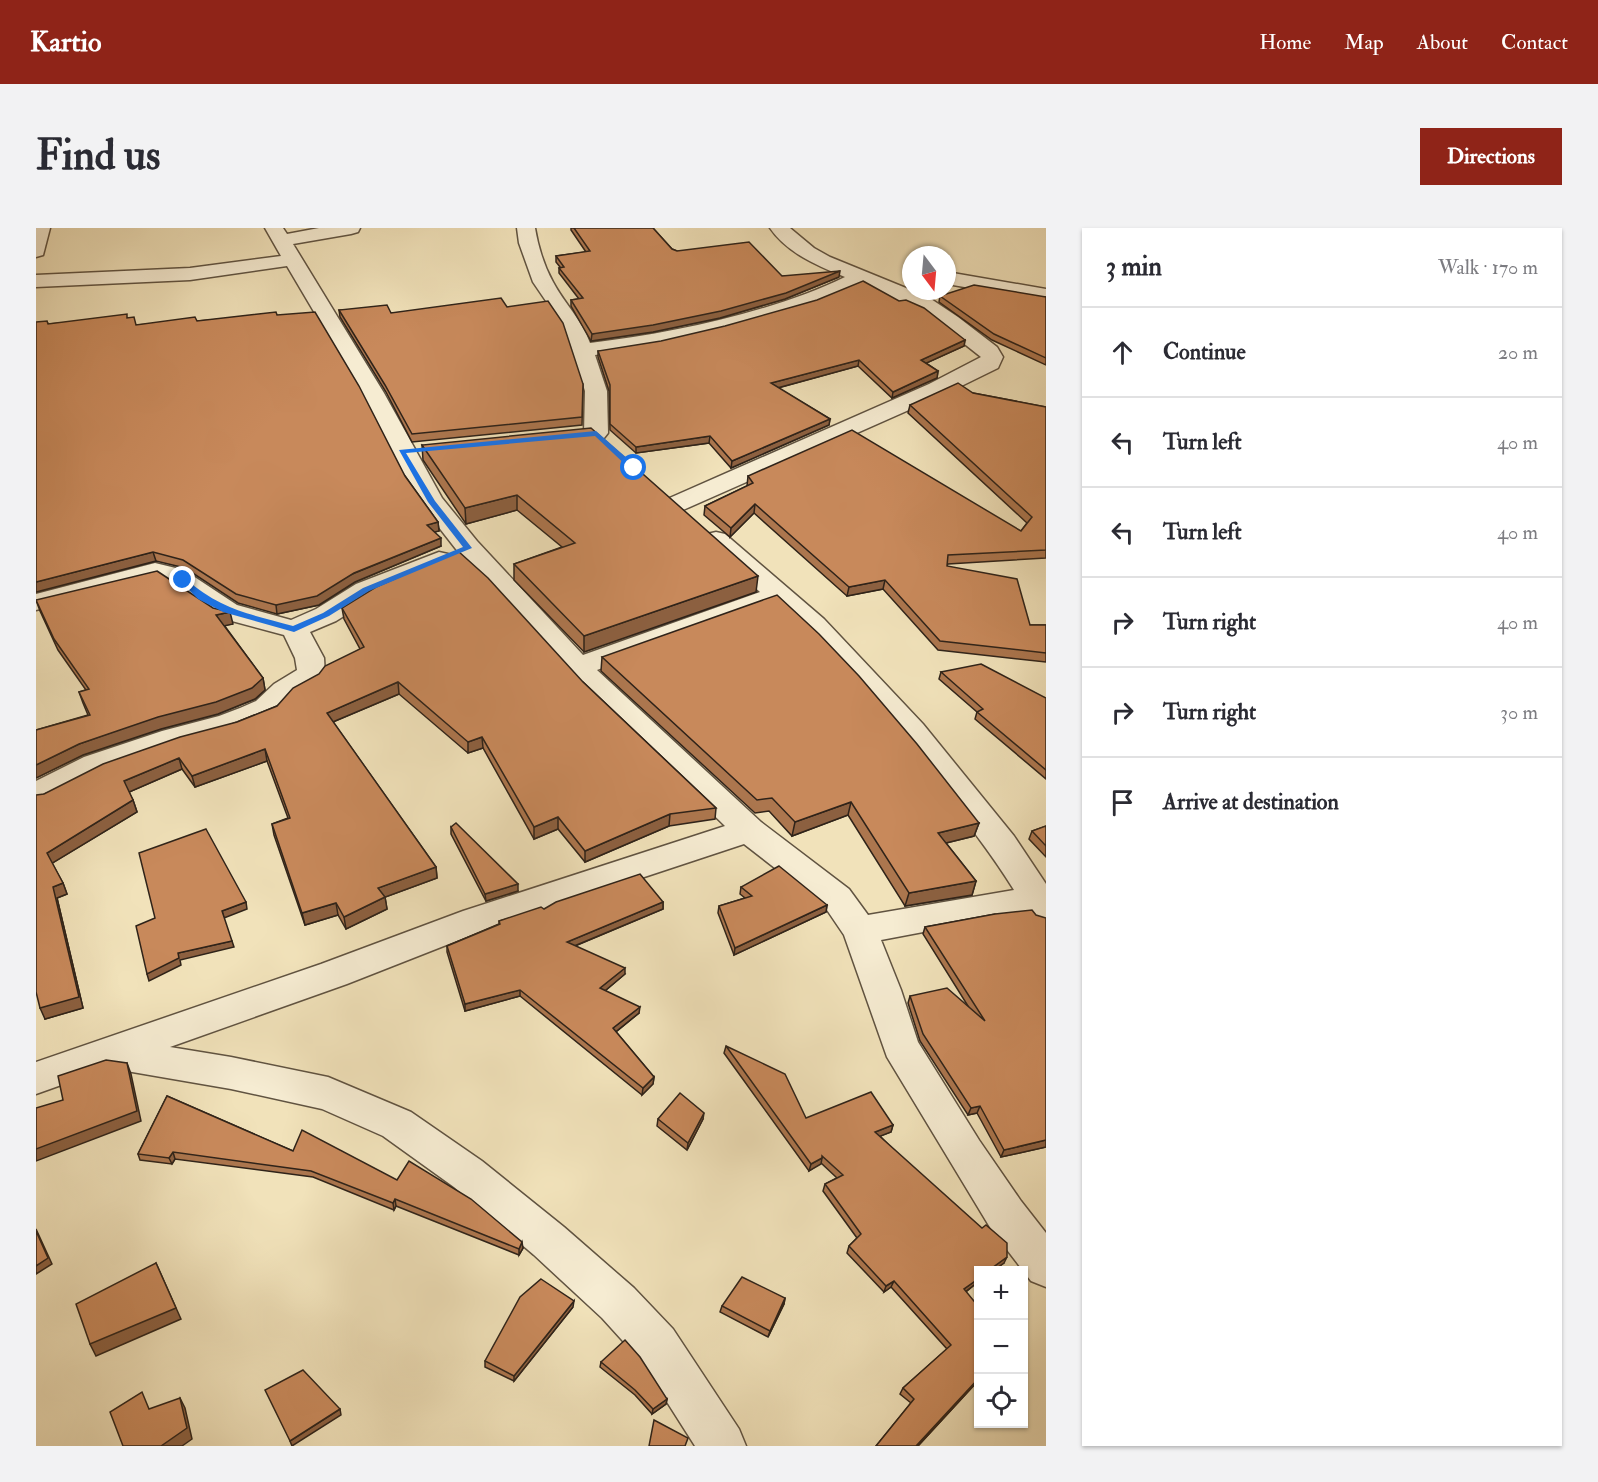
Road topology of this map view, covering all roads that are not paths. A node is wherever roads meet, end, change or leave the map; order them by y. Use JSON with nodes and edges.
{"nodes":[{"id":1,"x":41,"y":228,"type":"edge"},
{"id":2,"x":351,"y":228,"type":"edge"},
{"id":3,"x":526,"y":228,"type":"edge"},
{"id":4,"x":779,"y":228,"type":"edge"},
{"id":5,"x":283,"y":242,"type":"edge"},
{"id":6,"x":36,"y":251,"type":"edge"},
{"id":7,"x":902,"y":272,"type":"edge"},
{"id":8,"x":853,"y":273,"type":"junction"},
{"id":9,"x":956,"y":280,"type":"edge"},
{"id":10,"x":36,"y":281,"type":"edge"},
{"id":11,"x":1046,"y":295,"type":"edge"},
{"id":12,"x":582,"y":350,"type":"junction"},
{"id":13,"x":568,"y":436,"type":"edge"},
{"id":14,"x":436,"y":448,"type":"edge"},
{"id":15,"x":402,"y":452,"type":"junction"},
{"id":16,"x":468,"y":548,"type":"junction"},
{"id":17,"x":779,"y":594,"type":"junction"},
{"id":18,"x":36,"y":602,"type":"edge"},
{"id":19,"x":294,"y":629,"type":"junction"},
{"id":20,"x":577,"y":668,"type":"junction"},
{"id":21,"x":36,"y":795,"type":"edge"},
{"id":22,"x":749,"y":830,"type":"junction"},
{"id":23,"x":1044,"y":904,"type":"edge"},
{"id":24,"x":860,"y":930,"type":"junction"},
{"id":25,"x":111,"y":1053,"type":"junction"},
{"id":26,"x":36,"y":1078,"type":"edge"},
{"id":27,"x":1046,"y":1267,"type":"edge"},
{"id":28,"x":722,"y":1446,"type":"edge"}],
"edges":[{"from":1,"to":6,"type":"street"},
{"from":2,"to":5,"type":"street"},
{"from":3,"to":12,"type":"street"},
{"from":4,"to":8,"type":"street"},
{"from":5,"to":10,"type":"street"},
{"from":5,"to":15,"type":"street"},
{"from":7,"to":8,"type":"street"},
{"from":8,"to":12,"type":"street"},
{"from":8,"to":17,"type":"street"},
{"from":9,"to":11,"type":"street"},
{"from":12,"to":13,"type":"street"},
{"from":14,"to":15,"type":"street"},
{"from":15,"to":16,"type":"street"},
{"from":16,"to":19,"type":"street"},
{"from":16,"to":20,"type":"street"},
{"from":17,"to":20,"type":"street"},
{"from":17,"to":23,"type":"street"},
{"from":18,"to":19,"type":"street"},
{"from":19,"to":21,"type":"street"},
{"from":20,"to":22,"type":"street"},
{"from":22,"to":24,"type":"street"},
{"from":22,"to":25,"type":"street"},
{"from":23,"to":24,"type":"street"},
{"from":24,"to":27,"type":"street"},
{"from":25,"to":26,"type":"street"},
{"from":25,"to":28,"type":"street"}]}
